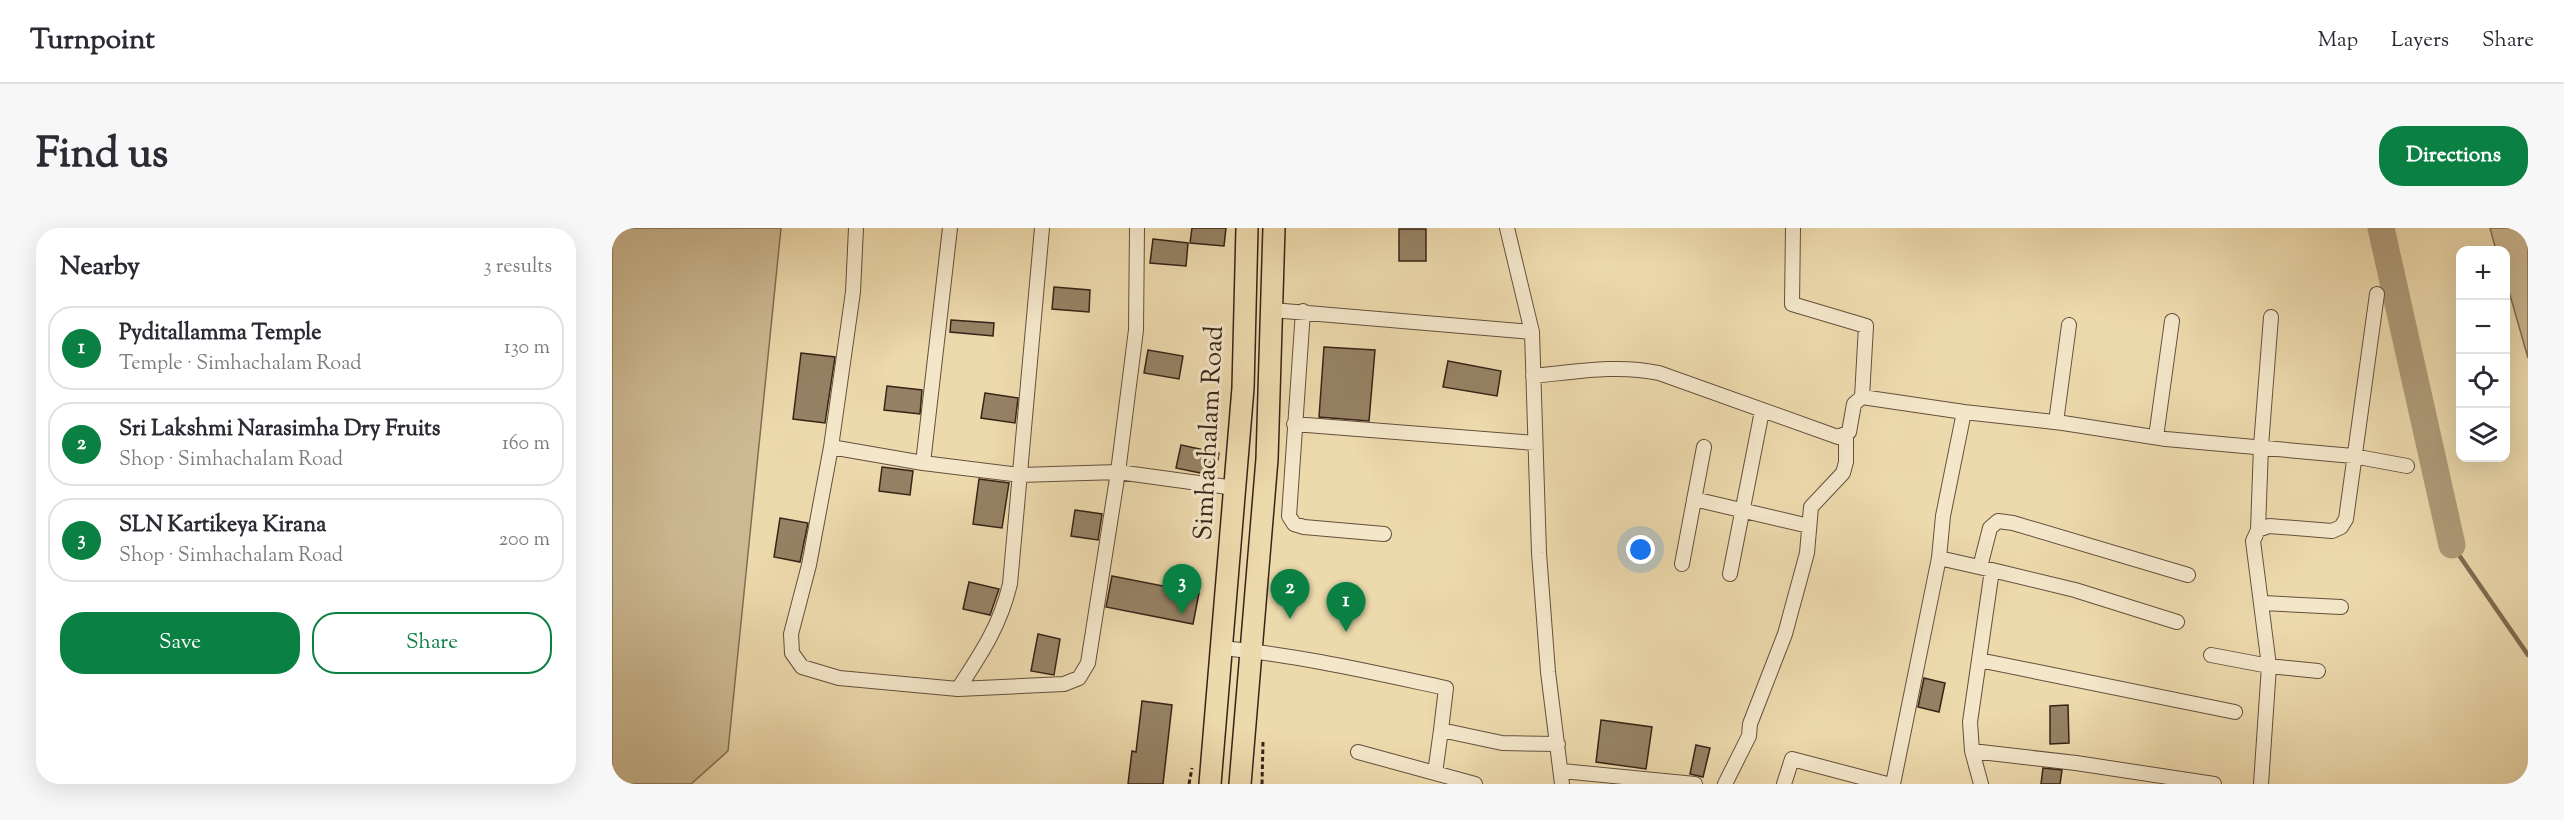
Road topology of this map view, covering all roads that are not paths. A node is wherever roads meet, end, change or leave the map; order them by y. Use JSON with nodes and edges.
{"nodes":[{"id":1,"x":856,"y":228,"type":"edge"},
{"id":2,"x":950,"y":228,"type":"edge"},
{"id":3,"x":1042,"y":228,"type":"edge"},
{"id":4,"x":1137,"y":228,"type":"edge"},
{"id":5,"x":1247,"y":228,"type":"edge"},
{"id":6,"x":1274,"y":228,"type":"edge"},
{"id":7,"x":1507,"y":228,"type":"edge"},
{"id":8,"x":1793,"y":228,"type":"edge"},
{"id":9,"x":2377,"y":294,"type":"dead end"},
{"id":10,"x":1245,"y":308,"type":"junction"},
{"id":11,"x":1272,"y":310,"type":"junction"},
{"id":12,"x":1303,"y":311,"type":"junction"},
{"id":13,"x":2271,"y":317,"type":"dead end"},
{"id":14,"x":2172,"y":321,"type":"dead end"},
{"id":15,"x":2069,"y":325,"type":"dead end"},
{"id":16,"x":1532,"y":332,"type":"junction"},
{"id":17,"x":1533,"y":376,"type":"junction"},
{"id":18,"x":1862,"y":397,"type":"junction"},
{"id":19,"x":1762,"y":411,"type":"junction"},
{"id":20,"x":1964,"y":412,"type":"junction"},
{"id":21,"x":2056,"y":422,"type":"junction"},
{"id":22,"x":1294,"y":424,"type":"junction"},
{"id":23,"x":1846,"y":435,"type":"junction"},
{"id":24,"x":2156,"y":438,"type":"junction"},
{"id":25,"x":1535,"y":443,"type":"junction"},
{"id":26,"x":2261,"y":446,"type":"junction"},
{"id":27,"x":831,"y":447,"type":"junction"},
{"id":28,"x":1704,"y":447,"type":"dead end"},
{"id":29,"x":2353,"y":456,"type":"junction"},
{"id":30,"x":923,"y":463,"type":"junction"},
{"id":31,"x":2407,"y":466,"type":"dead end"},
{"id":32,"x":1118,"y":472,"type":"junction"},
{"id":33,"x":1020,"y":475,"type":"junction"},
{"id":34,"x":1235,"y":488,"type":"junction"},
{"id":35,"x":1694,"y":499,"type":"junction"},
{"id":36,"x":1743,"y":511,"type":"junction"},
{"id":37,"x":1809,"y":526,"type":"junction"},
{"id":38,"x":2258,"y":530,"type":"junction"},
{"id":39,"x":1384,"y":534,"type":"dead end"},
{"id":40,"x":1939,"y":558,"type":"junction"},
{"id":41,"x":1682,"y":564,"type":"dead end"},
{"id":42,"x":1986,"y":569,"type":"junction"},
{"id":43,"x":1730,"y":574,"type":"dead end"},
{"id":44,"x":2188,"y":575,"type":"dead end"},
{"id":45,"x":2263,"y":603,"type":"junction"},
{"id":46,"x":2341,"y":607,"type":"dead end"},
{"id":47,"x":2177,"y":622,"type":"dead end"},
{"id":48,"x":1222,"y":648,"type":"junction"},
{"id":49,"x":1250,"y":651,"type":"junction"},
{"id":50,"x":2211,"y":655,"type":"dead end"},
{"id":51,"x":1979,"y":660,"type":"junction"},
{"id":52,"x":2269,"y":666,"type":"junction"},
{"id":53,"x":2318,"y":671,"type":"dead end"},
{"id":54,"x":958,"y":689,"type":"junction"},
{"id":55,"x":2235,"y":712,"type":"dead end"},
{"id":56,"x":1441,"y":730,"type":"junction"},
{"id":57,"x":1558,"y":744,"type":"junction"},
{"id":58,"x":1972,"y":751,"type":"junction"},
{"id":59,"x":1358,"y":752,"type":"dead end"},
{"id":60,"x":1435,"y":773,"type":"junction"},
{"id":61,"x":1562,"y":777,"type":"edge"},
{"id":62,"x":1646,"y":782,"type":"edge"},
{"id":63,"x":1210,"y":784,"type":"edge"},
{"id":64,"x":1240,"y":784,"type":"edge"},
{"id":65,"x":1475,"y":784,"type":"edge"},
{"id":66,"x":1695,"y":784,"type":"edge"},
{"id":67,"x":1725,"y":784,"type":"edge"},
{"id":68,"x":1784,"y":784,"type":"edge"},
{"id":69,"x":1887,"y":784,"type":"edge"},
{"id":70,"x":1893,"y":784,"type":"edge"},
{"id":71,"x":1981,"y":784,"type":"edge"},
{"id":72,"x":2214,"y":784,"type":"edge"},
{"id":73,"x":2261,"y":784,"type":"edge"}],
"edges":[{"from":1,"to":27,"type":"street"},
{"from":2,"to":30,"type":"street"},
{"from":3,"to":33,"type":"street"},
{"from":4,"to":32,"type":"street"},
{"from":5,"to":10,"type":"main road","name":"Simhachalam Road"},
{"from":6,"to":11,"type":"main road"},
{"from":7,"to":16,"type":"street"},
{"from":8,"to":18,"type":"street"},
{"from":9,"to":29,"type":"street"},
{"from":10,"to":11,"type":"main road"},
{"from":10,"to":34,"type":"main road","name":"Simhachalam Road"},
{"from":11,"to":12,"type":"street"},
{"from":11,"to":49,"type":"main road"},
{"from":12,"to":16,"type":"street"},
{"from":12,"to":22,"type":"street"},
{"from":13,"to":26,"type":"street"},
{"from":14,"to":24,"type":"street"},
{"from":15,"to":21,"type":"street"},
{"from":16,"to":17,"type":"street"},
{"from":17,"to":19,"type":"street"},
{"from":17,"to":25,"type":"street"},
{"from":18,"to":20,"type":"street"},
{"from":18,"to":23,"type":"street"},
{"from":19,"to":23,"type":"street"},
{"from":19,"to":36,"type":"street"},
{"from":20,"to":21,"type":"street"},
{"from":20,"to":40,"type":"street"},
{"from":21,"to":24,"type":"street"},
{"from":22,"to":25,"type":"street"},
{"from":22,"to":39,"type":"street"},
{"from":23,"to":37,"type":"street"},
{"from":24,"to":26,"type":"street"},
{"from":25,"to":57,"type":"street"},
{"from":26,"to":29,"type":"street"},
{"from":26,"to":38,"type":"street"},
{"from":27,"to":30,"type":"street"},
{"from":27,"to":54,"type":"street"},
{"from":28,"to":35,"type":"street"},
{"from":29,"to":31,"type":"street"},
{"from":29,"to":38,"type":"street"},
{"from":30,"to":33,"type":"street"},
{"from":32,"to":33,"type":"street"},
{"from":32,"to":34,"type":"street"},
{"from":32,"to":54,"type":"street"},
{"from":33,"to":54,"type":"street"},
{"from":34,"to":48,"type":"main road","name":"Simhachalam Road"},
{"from":35,"to":36,"type":"street"},
{"from":35,"to":41,"type":"street"},
{"from":36,"to":37,"type":"street"},
{"from":36,"to":43,"type":"street"},
{"from":37,"to":67,"type":"street"},
{"from":38,"to":45,"type":"street"},
{"from":40,"to":42,"type":"street"},
{"from":40,"to":70,"type":"street"},
{"from":42,"to":44,"type":"street"},
{"from":42,"to":47,"type":"street"},
{"from":42,"to":51,"type":"street"},
{"from":45,"to":46,"type":"street"},
{"from":45,"to":52,"type":"street"},
{"from":48,"to":49,"type":"street"},
{"from":48,"to":63,"type":"main road","name":"Simhachalam Road"},
{"from":49,"to":56,"type":"street"},
{"from":49,"to":64,"type":"main road"},
{"from":50,"to":52,"type":"street"},
{"from":51,"to":55,"type":"street"},
{"from":51,"to":58,"type":"street"},
{"from":52,"to":53,"type":"street"},
{"from":52,"to":73,"type":"street"},
{"from":56,"to":57,"type":"street"},
{"from":56,"to":60,"type":"street"},
{"from":57,"to":61,"type":"street"},
{"from":58,"to":71,"type":"street"},
{"from":58,"to":72,"type":"street"},
{"from":59,"to":60,"type":"street"},
{"from":60,"to":65,"type":"street"},
{"from":61,"to":62,"type":"street"},
{"from":62,"to":66,"type":"street"},
{"from":68,"to":69,"type":"street"}]}
